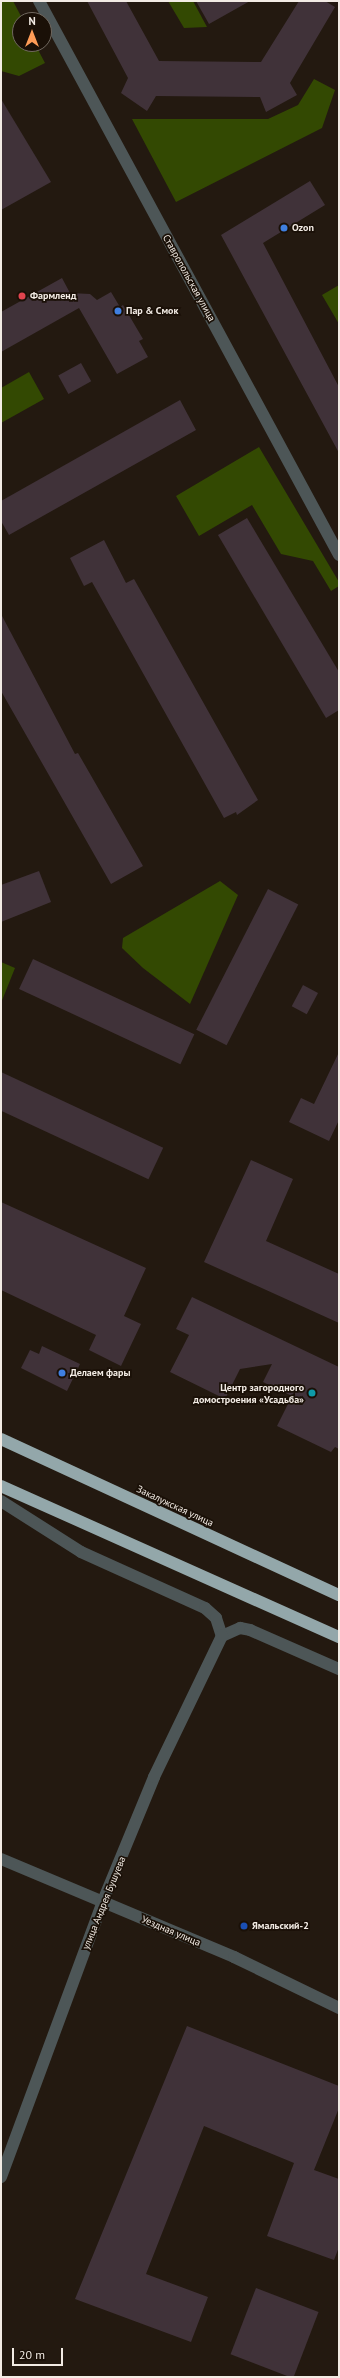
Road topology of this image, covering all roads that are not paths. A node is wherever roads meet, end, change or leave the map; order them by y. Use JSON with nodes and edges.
{"nodes":[{"id":1,"x":38,"y":1,"type":"edge"},
{"id":2,"x":339,"y":554,"type":"edge"},
{"id":3,"x":1,"y":1439,"type":"edge"},
{"id":4,"x":1,"y":1486,"type":"edge"},
{"id":5,"x":1,"y":1501,"type":"edge"},
{"id":6,"x":339,"y":1595,"type":"edge"},
{"id":7,"x":222,"y":1636,"type":"junction"},
{"id":8,"x":339,"y":1637,"type":"edge"},
{"id":9,"x":339,"y":1669,"type":"edge"},
{"id":10,"x":1,"y":1859,"type":"edge"},
{"id":11,"x":103,"y":1902,"type":"junction"},
{"id":12,"x":339,"y":2008,"type":"edge"},
{"id":13,"x":1,"y":2177,"type":"edge"}],
"edges":[{"from":1,"to":2,"type":"street","name":"Ставропольская улица"},
{"from":3,"to":6,"type":"highway","name":"Закалужская улица"},
{"from":4,"to":8,"type":"highway"},
{"from":5,"to":7,"type":"street"},
{"from":7,"to":9,"type":"street"},
{"from":7,"to":11,"type":"street","name":"улица Андрея Бушуева"},
{"from":10,"to":11,"type":"street","name":"Уездная улица"},
{"from":11,"to":12,"type":"street","name":"Уездная улица"},
{"from":11,"to":13,"type":"street","name":"улица Андрея Бушуева"}]}
